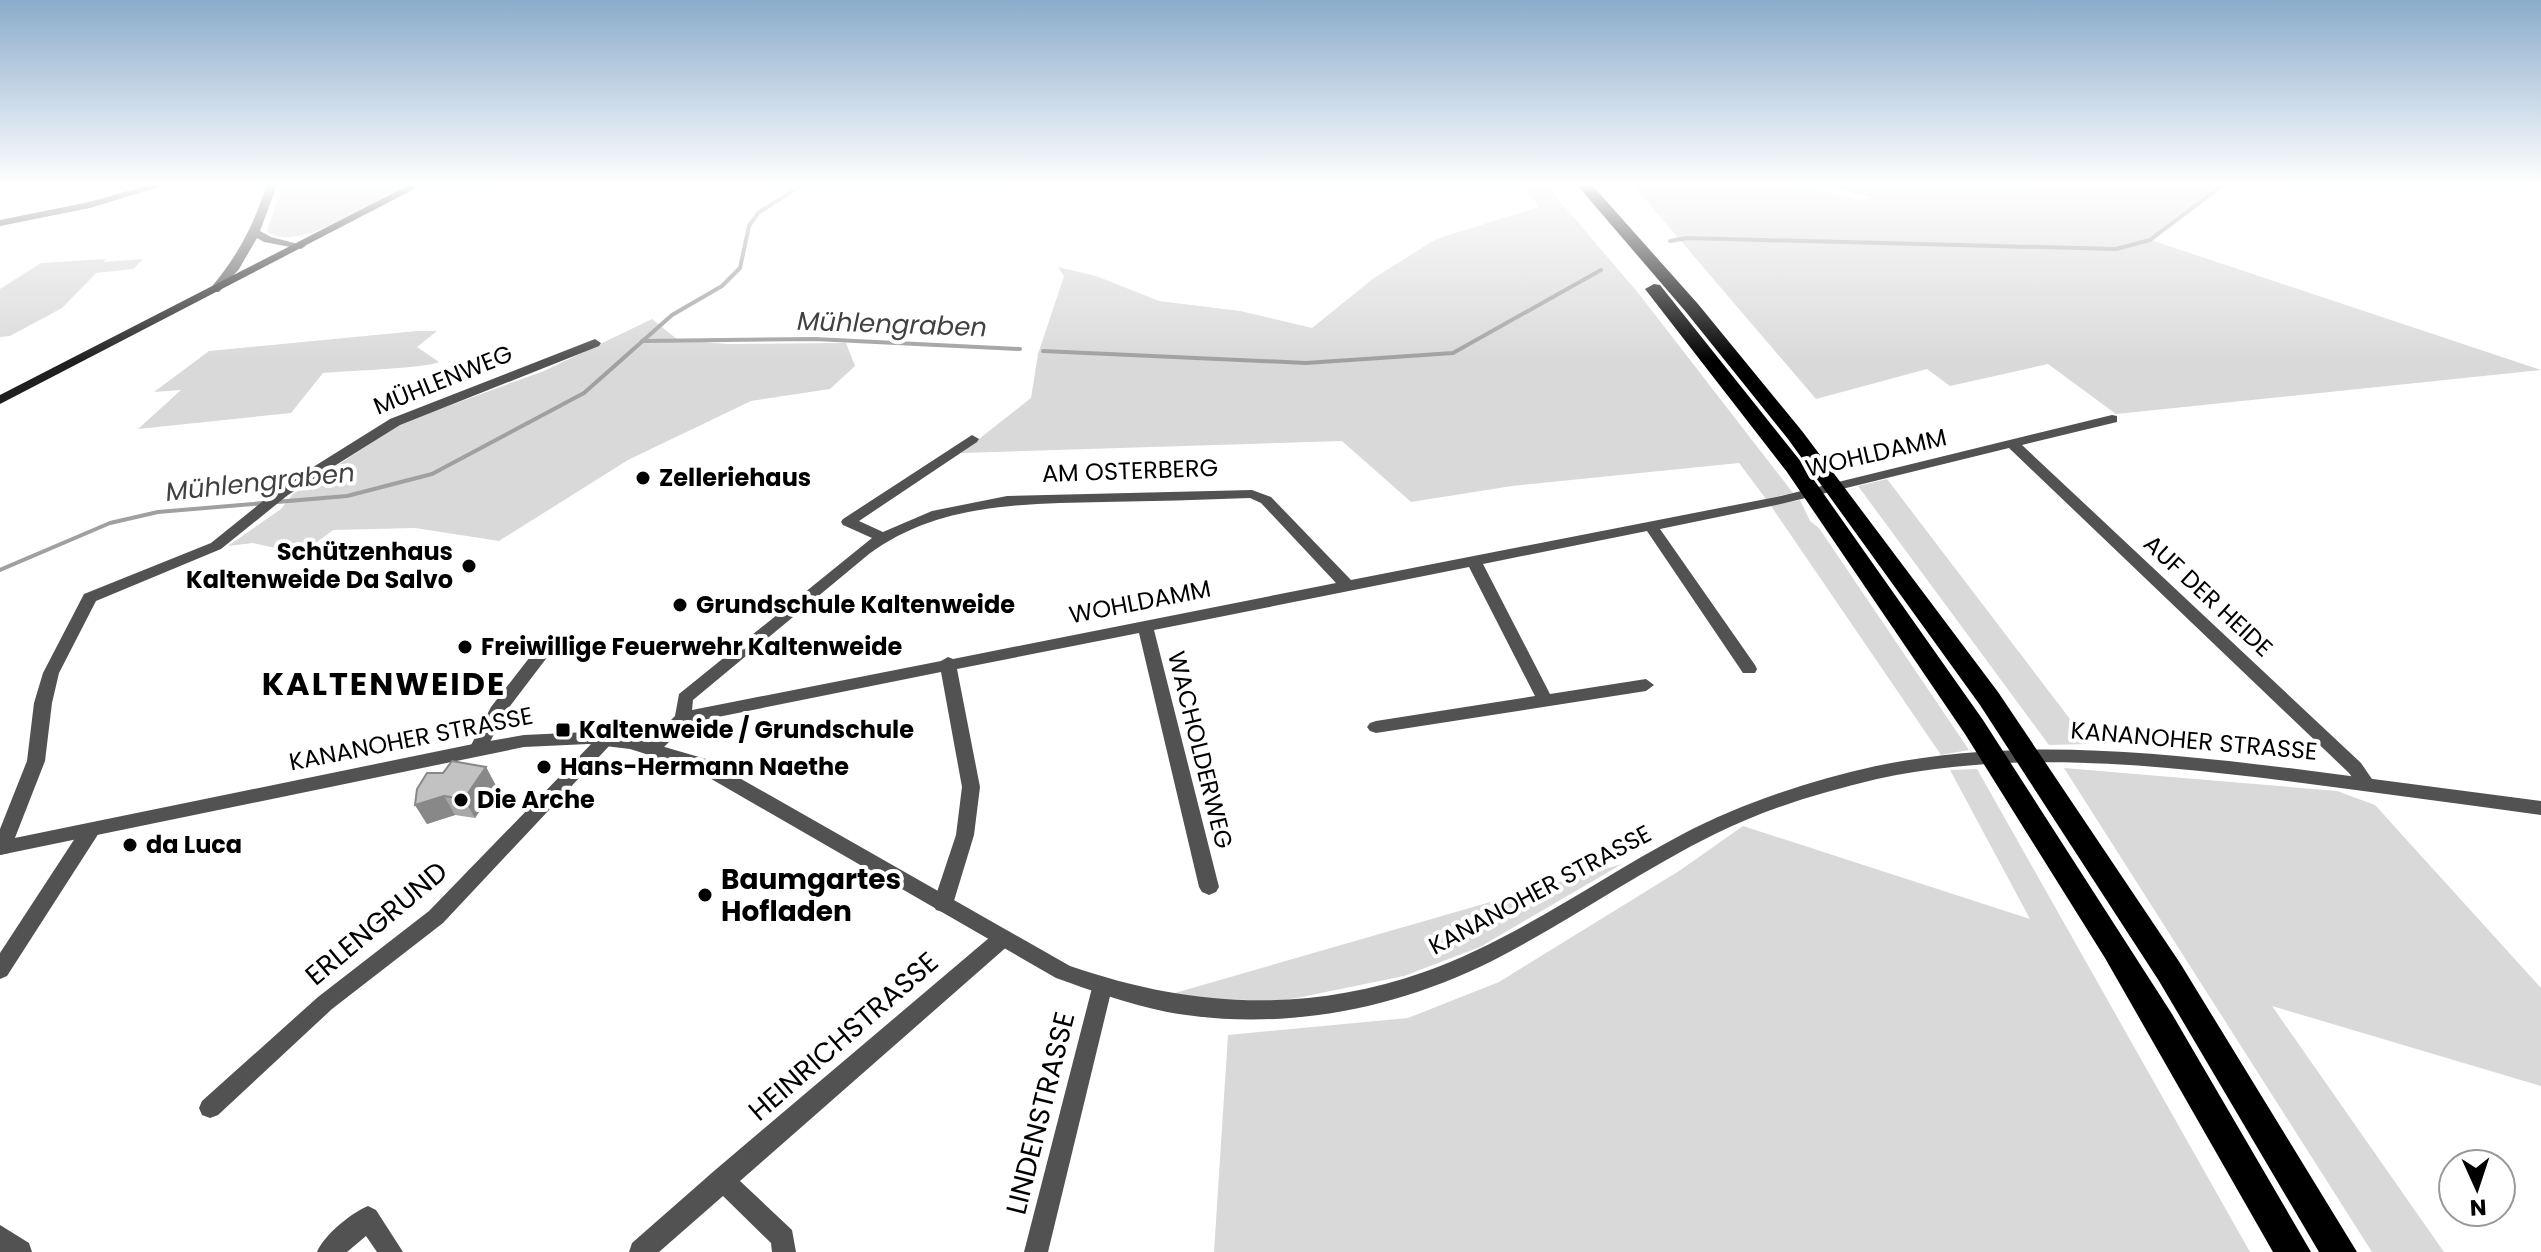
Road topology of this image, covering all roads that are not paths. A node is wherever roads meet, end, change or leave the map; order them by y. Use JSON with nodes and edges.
{"nodes":[{"id":1,"x":250,"y":243,"type":"edge"},
{"id":2,"x":259,"y":243,"type":"edge"},
{"id":3,"x":305,"y":243,"type":"edge"},
{"id":4,"x":1615,"y":243,"type":"edge"},
{"id":5,"x":1635,"y":243,"type":"edge"},
{"id":6,"x":296,"y":248,"type":"junction"},
{"id":7,"x":215,"y":290,"type":"junction"},
{"id":8,"x":595,"y":343,"type":"dead end"},
{"id":9,"x":0,"y":400,"type":"edge"},
{"id":10,"x":2112,"y":419,"type":"dead end"},
{"id":11,"x":972,"y":439,"type":"dead end"},
{"id":12,"x":2014,"y":445,"type":"junction"},
{"id":13,"x":1824,"y":490,"type":"junction"},
{"id":14,"x":1650,"y":525,"type":"junction"},
{"id":15,"x":883,"y":537,"type":"junction"},
{"id":16,"x":1474,"y":561,"type":"junction"},
{"id":17,"x":1347,"y":586,"type":"junction"},
{"id":18,"x":1145,"y":626,"type":"junction"},
{"id":19,"x":553,"y":639,"type":"dead end"},
{"id":20,"x":948,"y":663,"type":"junction"},
{"id":21,"x":1749,"y":669,"type":"dead end"},
{"id":22,"x":1646,"y":685,"type":"dead end"},
{"id":23,"x":1544,"y":698,"type":"junction"},
{"id":24,"x":683,"y":718,"type":"junction"},
{"id":25,"x":1376,"y":727,"type":"dead end"},
{"id":26,"x":605,"y":740,"type":"junction"},
{"id":27,"x":478,"y":749,"type":"junction"},
{"id":28,"x":651,"y":749,"type":"junction"},
{"id":29,"x":2012,"y":756,"type":"junction"},
{"id":30,"x":2367,"y":785,"type":"junction"},
{"id":31,"x":2541,"y":808,"type":"edge"},
{"id":32,"x":90,"y":831,"type":"junction"},
{"id":33,"x":1,"y":848,"type":"edge"},
{"id":34,"x":1209,"y":887,"type":"dead end"},
{"id":35,"x":943,"y":904,"type":"junction"},
{"id":36,"x":1003,"y":938,"type":"junction"},
{"id":37,"x":0,"y":970,"type":"edge"},
{"id":38,"x":1102,"y":988,"type":"junction"},
{"id":39,"x":210,"y":1108,"type":"dead end"},
{"id":40,"x":722,"y":1179,"type":"junction"},
{"id":41,"x":0,"y":1237,"type":"edge"},
{"id":42,"x":20,"y":1252,"type":"edge"},
{"id":43,"x":329,"y":1252,"type":"edge"},
{"id":44,"x":391,"y":1252,"type":"edge"},
{"id":45,"x":641,"y":1252,"type":"edge"},
{"id":46,"x":784,"y":1252,"type":"edge"},
{"id":47,"x":1036,"y":1252,"type":"edge"},
{"id":48,"x":2293,"y":1252,"type":"edge"},
{"id":49,"x":2339,"y":1252,"type":"edge"}],
"edges":[{"from":1,"to":7,"type":"street"},
{"from":2,"to":6,"type":"street"},
{"from":3,"to":6,"type":"main road"},
{"from":4,"to":13,"type":"highway"},
{"from":5,"to":13,"type":"highway"},
{"from":6,"to":7,"type":"main road"},
{"from":7,"to":9,"type":"main road"},
{"from":8,"to":33,"type":"street","name":"MÜHLENWEG"},
{"from":10,"to":12,"type":"street","name":"WOHLDAMM"},
{"from":11,"to":15,"type":"street"},
{"from":12,"to":14,"type":"street","name":"WOHLDAMM"},
{"from":12,"to":30,"type":"street","name":"AUF DER HEIDE"},
{"from":13,"to":29,"type":"highway"},
{"from":13,"to":29,"type":"highway"},
{"from":14,"to":16,"type":"street","name":"WOHLDAMM"},
{"from":14,"to":21,"type":"street"},
{"from":15,"to":17,"type":"street","name":"AM OSTERBERG"},
{"from":15,"to":24,"type":"street","name":"AM OSTERBERG"},
{"from":16,"to":17,"type":"street","name":"WOHLDAMM"},
{"from":16,"to":23,"type":"street"},
{"from":17,"to":18,"type":"street","name":"WOHLDAMM"},
{"from":18,"to":20,"type":"street","name":"WOHLDAMM"},
{"from":18,"to":34,"type":"street","name":"WACHOLDERWEG"},
{"from":19,"to":27,"type":"street"},
{"from":20,"to":24,"type":"street","name":"WOHLDAMM"},
{"from":20,"to":35,"type":"street"},
{"from":22,"to":23,"type":"street"},
{"from":23,"to":25,"type":"street"},
{"from":24,"to":28,"type":"street"},
{"from":26,"to":27,"type":"street","name":"KANANOHER STRASSE"},
{"from":26,"to":28,"type":"street","name":"KANANOHER STRASSE"},
{"from":26,"to":39,"type":"street","name":"ERLENGRUND"},
{"from":27,"to":32,"type":"street","name":"KANANOHER STRASSE"},
{"from":28,"to":35,"type":"street","name":"KANANOHER STRASSE"},
{"from":29,"to":48,"type":"highway"},
{"from":29,"to":49,"type":"highway"},
{"from":30,"to":31,"type":"street","name":"KANANOHER STRASSE"},
{"from":30,"to":38,"type":"street","name":"KANANOHER STRASSE"},
{"from":32,"to":33,"type":"street","name":"KANANOHER STRASSE"},
{"from":32,"to":37,"type":"street"},
{"from":35,"to":36,"type":"street","name":"KANANOHER STRASSE"},
{"from":36,"to":38,"type":"street","name":"KANANOHER STRASSE"},
{"from":36,"to":40,"type":"street","name":"HEINRICHSTRASSE"},
{"from":38,"to":47,"type":"street","name":"LINDENSTRASSE"},
{"from":40,"to":45,"type":"street","name":"HEINRICHSTRASSE"},
{"from":40,"to":46,"type":"street"},
{"from":41,"to":42,"type":"street"},
{"from":43,"to":44,"type":"street"}]}
